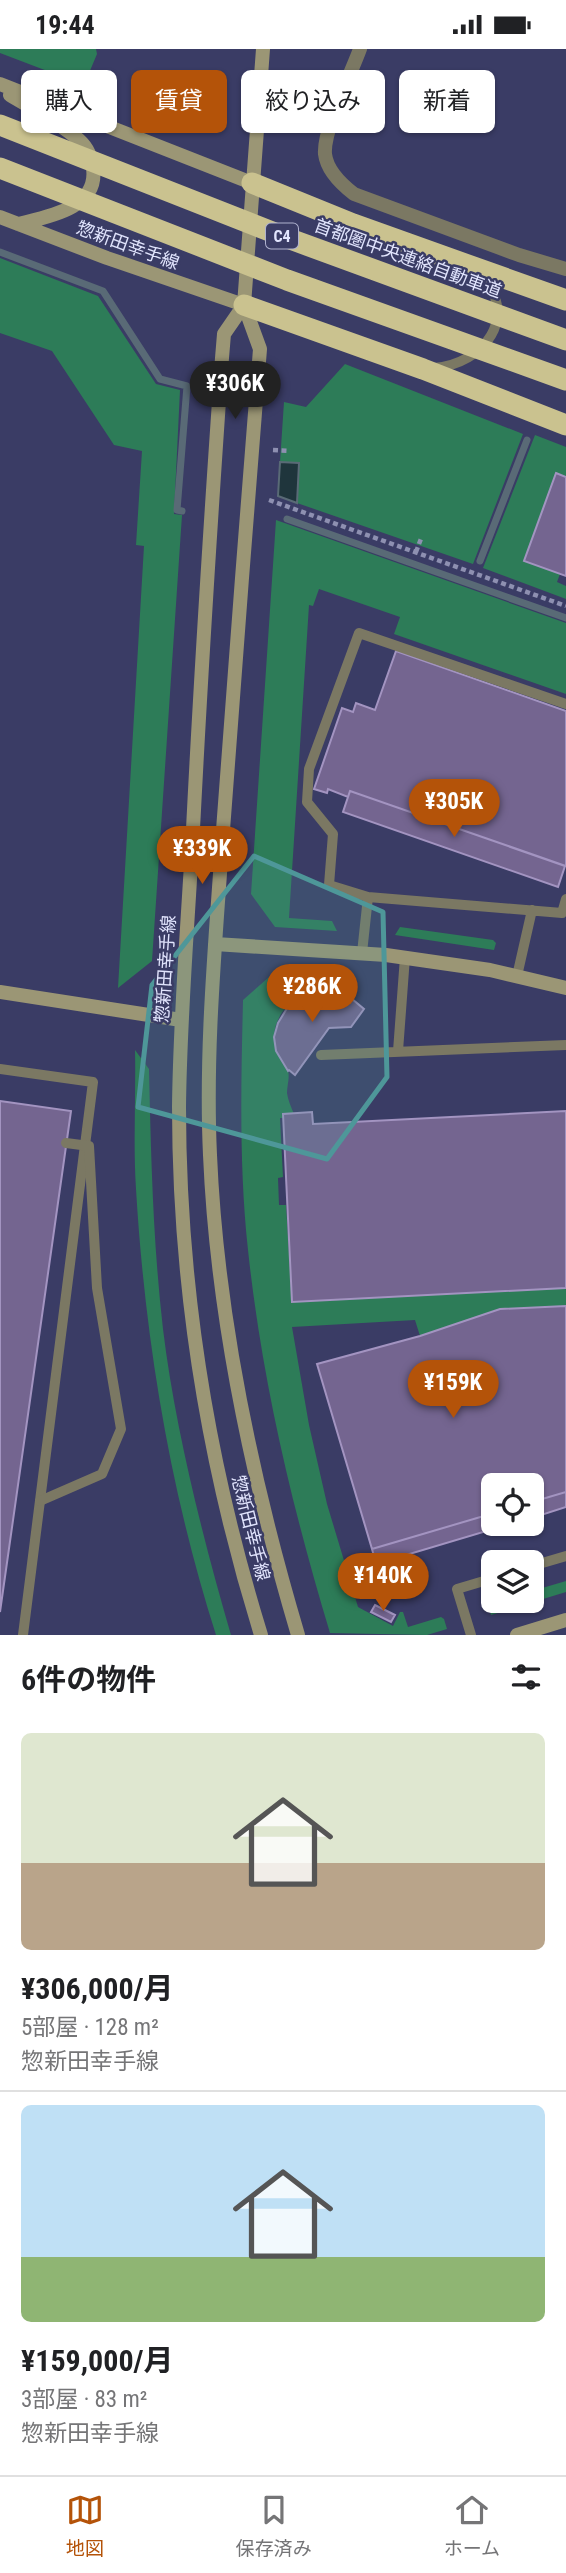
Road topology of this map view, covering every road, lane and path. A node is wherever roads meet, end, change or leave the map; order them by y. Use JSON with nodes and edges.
{"nodes":[{"id":1,"x":263,"y":49,"type":"edge"},
{"id":2,"x":360,"y":49,"type":"edge"},
{"id":3,"x":0,"y":86,"type":"edge"},
{"id":4,"x":0,"y":125,"type":"edge"},
{"id":5,"x":0,"y":167,"type":"edge"},
{"id":6,"x":252,"y":183,"type":"junction"},
{"id":7,"x":0,"y":217,"type":"edge"},
{"id":8,"x":18,"y":224,"type":"junction"},
{"id":9,"x":475,"y":269,"type":"junction"},
{"id":10,"x":566,"y":269,"type":"edge"},
{"id":11,"x":566,"y":300,"type":"edge"},
{"id":12,"x":244,"y":305,"type":"junction"},
{"id":13,"x":566,"y":340,"type":"edge"},
{"id":14,"x":423,"y":369,"type":"junction"},
{"id":15,"x":566,"y":380,"type":"edge"},
{"id":16,"x":566,"y":425,"type":"edge"},
{"id":17,"x":272,"y":450,"type":"dead end"},
{"id":18,"x":290,"y":451,"type":"dead end"},
{"id":19,"x":269,"y":500,"type":"dead end"},
{"id":20,"x":422,"y":536,"type":"dead end"},
{"id":21,"x":416,"y":552,"type":"junction"},
{"id":22,"x":566,"y":606,"type":"edge"},
{"id":23,"x":566,"y":704,"type":"edge"},
{"id":24,"x":368,"y":897,"type":"junction"},
{"id":25,"x":566,"y":899,"type":"edge"},
{"id":26,"x":532,"y":910,"type":"junction"},
{"id":27,"x":215,"y":944,"type":"junction"},
{"id":28,"x":362,"y":953,"type":"junction"},
{"id":29,"x":405,"y":957,"type":"junction"},
{"id":30,"x":516,"y":976,"type":"junction"},
{"id":31,"x":566,"y":988,"type":"edge"},
{"id":32,"x":0,"y":992,"type":"edge"},
{"id":33,"x":181,"y":1020,"type":"junction"},
{"id":34,"x":566,"y":1045,"type":"edge"},
{"id":35,"x":398,"y":1051,"type":"junction"},
{"id":36,"x":321,"y":1055,"type":"dead end"},
{"id":37,"x":0,"y":1069,"type":"edge"},
{"id":38,"x":66,"y":1143,"type":"dead end"},
{"id":39,"x":40,"y":1501,"type":"junction"},
{"id":40,"x":566,"y":1556,"type":"edge"},
{"id":41,"x":544,"y":1562,"type":"edge"},
{"id":42,"x":481,"y":1582,"type":"edge"},
{"id":43,"x":559,"y":1626,"type":"edge"},
{"id":44,"x":23,"y":1635,"type":"edge"},
{"id":45,"x":261,"y":1635,"type":"edge"},
{"id":46,"x":299,"y":1635,"type":"edge"},
{"id":47,"x":471,"y":1635,"type":"edge"},
{"id":48,"x":517,"y":1635,"type":"edge"}],
"edges":[{"from":1,"to":6,"type":"main road","name":"惣新田幸手線"},
{"from":2,"to":10,"type":"street"},
{"from":3,"to":6,"type":"main road"},
{"from":3,"to":8,"type":"main road"},
{"from":4,"to":13,"type":"highway","name":"首都圏中央連絡自動車道","number":"C4","bridge":true},
{"from":5,"to":15,"type":"highway","number":"C4","bridge":true},
{"from":6,"to":9,"type":"highway"},
{"from":6,"to":12,"type":"main road","name":"惣新田幸手線"},
{"from":7,"to":8,"type":"main road","name":"惣新田幸手線"},
{"from":8,"to":12,"type":"main road","name":"惣新田幸手線"},
{"from":9,"to":11,"type":"highway"},
{"from":9,"to":14,"type":"lane"},
{"from":12,"to":14,"type":"highway"},
{"from":12,"to":27,"type":"main road","name":"惣新田幸手線"},
{"from":12,"to":33,"type":"main road","name":"惣新田幸手線"},
{"from":14,"to":16,"type":"highway"},
{"from":17,"to":18,"type":"path"},
{"from":19,"to":21,"type":"path"},
{"from":20,"to":21,"type":"path"},
{"from":21,"to":22,"type":"path"},
{"from":23,"to":24,"type":"lane"},
{"from":24,"to":26,"type":"lane"},
{"from":24,"to":28,"type":"lane"},
{"from":25,"to":26,"type":"lane"},
{"from":26,"to":30,"type":"lane"},
{"from":27,"to":28,"type":"main road"},
{"from":27,"to":46,"type":"main road","name":"惣新田幸手線"},
{"from":28,"to":29,"type":"main road"},
{"from":29,"to":30,"type":"main road"},
{"from":29,"to":35,"type":"lane"},
{"from":30,"to":31,"type":"main road"},
{"from":32,"to":33,"type":"main road"},
{"from":33,"to":45,"type":"main road","name":"惣新田幸手線"},
{"from":34,"to":35,"type":"lane"},
{"from":35,"to":36,"type":"lane"},
{"from":37,"to":39,"type":"lane"},
{"from":38,"to":39,"type":"lane","bridge":true},
{"from":39,"to":44,"type":"lane"},
{"from":40,"to":41,"type":"lane"},
{"from":42,"to":47,"type":"lane"},
{"from":43,"to":48,"type":"main road"}]}
